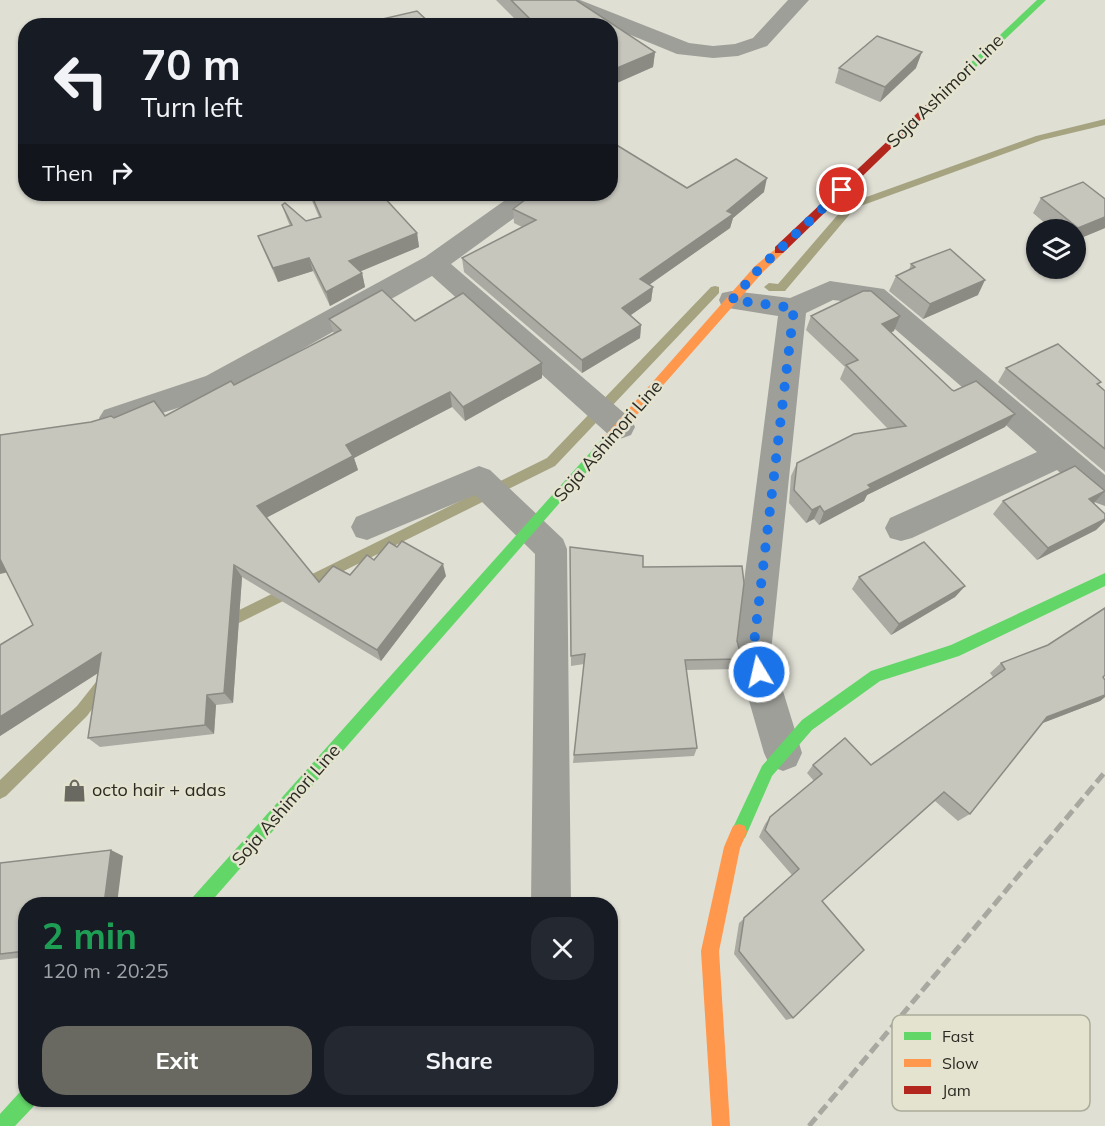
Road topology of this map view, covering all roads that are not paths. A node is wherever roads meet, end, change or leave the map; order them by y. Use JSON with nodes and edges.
{"nodes":[{"id":1,"x":562,"y":0,"type":"edge"},
{"id":2,"x":799,"y":0,"type":"edge"},
{"id":3,"x":1041,"y":0,"type":"edge"},
{"id":4,"x":607,"y":18,"type":"edge"},
{"id":5,"x":618,"y":22,"type":"edge"},
{"id":6,"x":495,"y":204,"type":"edge"},
{"id":7,"x":434,"y":263,"type":"junction"},
{"id":8,"x":732,"y":300,"type":"junction"},
{"id":9,"x":794,"y":308,"type":"junction"},
{"id":10,"x":90,"y":424,"type":"edge"},
{"id":11,"x":620,"y":427,"type":"junction"},
{"id":12,"x":1061,"y":455,"type":"junction"},
{"id":13,"x":1105,"y":493,"type":"edge"},
{"id":14,"x":367,"y":527,"type":"dead end"},
{"id":15,"x":901,"y":528,"type":"dead end"},
{"id":16,"x":530,"y":530,"type":"junction"},
{"id":17,"x":1105,"y":579,"type":"edge"},
{"id":18,"x":783,"y":753,"type":"junction"},
{"id":19,"x":204,"y":897,"type":"edge"},
{"id":20,"x":551,"y":897,"type":"edge"},
{"id":21,"x":20,"y":1107,"type":"edge"},
{"id":22,"x":2,"y":1126,"type":"edge"},
{"id":23,"x":721,"y":1126,"type":"edge"}],
"edges":[{"from":1,"to":4,"type":"street"},
{"from":2,"to":5,"type":"street"},
{"from":3,"to":8,"type":"main road","name":"Soja Ashimori Line"},
{"from":6,"to":7,"type":"street"},
{"from":7,"to":10,"type":"street"},
{"from":7,"to":11,"type":"street"},
{"from":8,"to":9,"type":"street"},
{"from":8,"to":11,"type":"main road","name":"Soja Ashimori Line"},
{"from":9,"to":12,"type":"street"},
{"from":9,"to":18,"type":"street"},
{"from":11,"to":16,"type":"main road","name":"Soja Ashimori Line"},
{"from":12,"to":13,"type":"street"},
{"from":12,"to":15,"type":"street"},
{"from":14,"to":16,"type":"street"},
{"from":16,"to":19,"type":"main road","name":"Soja Ashimori Line"},
{"from":16,"to":20,"type":"street"},
{"from":17,"to":18,"type":"main road"},
{"from":18,"to":23,"type":"main road"},
{"from":21,"to":22,"type":"main road"}]}
